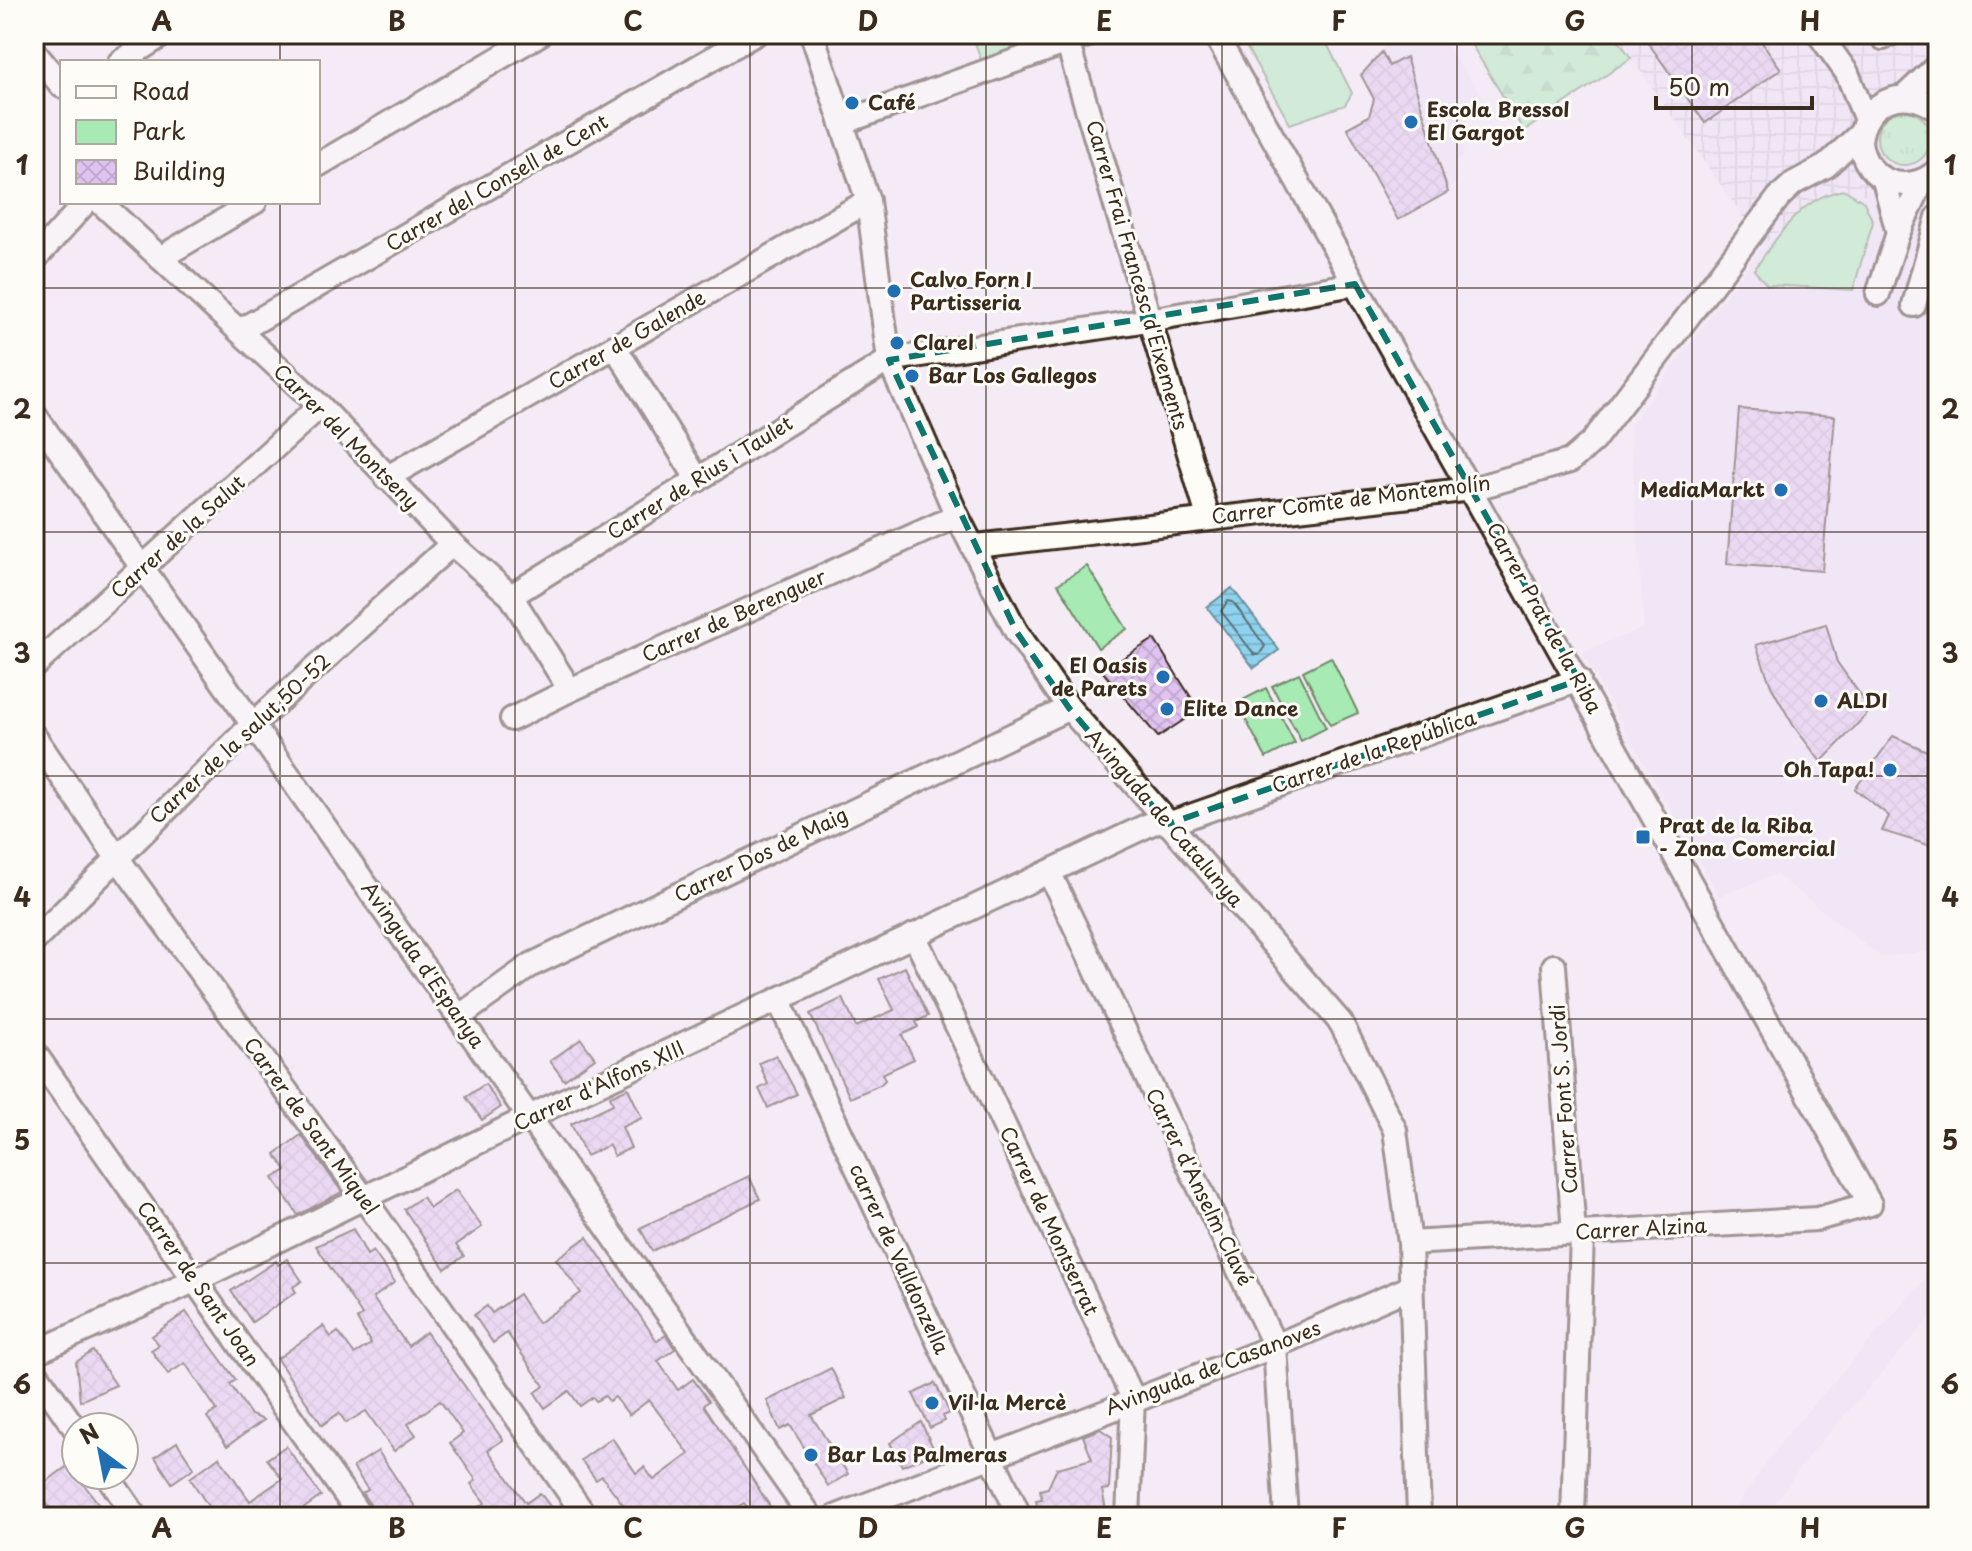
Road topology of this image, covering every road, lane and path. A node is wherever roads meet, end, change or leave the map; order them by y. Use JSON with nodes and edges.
{"nodes":[{"id":1,"x":164,"y":34,"type":"edge"},
{"id":2,"x":540,"y":34,"type":"edge"},
{"id":3,"x":755,"y":34,"type":"edge"},
{"id":4,"x":812,"y":34,"type":"edge"},
{"id":5,"x":1090,"y":34,"type":"edge"},
{"id":6,"x":1215,"y":34,"type":"edge"},
{"id":7,"x":1819,"y":34,"type":"edge"},
{"id":8,"x":1881,"y":34,"type":"edge"},
{"id":9,"x":1889,"y":34,"type":"edge"},
{"id":10,"x":1067,"y":38,"type":"edge"},
{"id":11,"x":34,"y":52,"type":"edge"},
{"id":12,"x":123,"y":60,"type":"edge"},
{"id":13,"x":1938,"y":65,"type":"edge"},
{"id":14,"x":1847,"y":73,"type":"junction"},
{"id":15,"x":60,"y":84,"type":"edge"},
{"id":16,"x":1938,"y":95,"type":"edge"},
{"id":17,"x":1896,"y":98,"type":"junction"},
{"id":18,"x":1938,"y":110,"type":"edge"},
{"id":19,"x":842,"y":123,"type":"junction"},
{"id":20,"x":1863,"y":126,"type":"junction"},
{"id":21,"x":320,"y":164,"type":"edge"},
{"id":22,"x":1826,"y":166,"type":"junction"},
{"id":23,"x":1878,"y":175,"type":"junction"},
{"id":24,"x":1930,"y":176,"type":"edge"},
{"id":25,"x":868,"y":201,"type":"junction"},
{"id":26,"x":84,"y":204,"type":"edge"},
{"id":27,"x":102,"y":204,"type":"edge"},
{"id":28,"x":252,"y":204,"type":"edge"},
{"id":29,"x":1938,"y":217,"type":"edge"},
{"id":30,"x":1898,"y":233,"type":"junction"},
{"id":31,"x":160,"y":258,"type":"junction"},
{"id":32,"x":34,"y":260,"type":"edge"},
{"id":33,"x":1355,"y":284,"type":"junction"},
{"id":34,"x":1878,"y":294,"type":"dead end"},
{"id":35,"x":1914,"y":305,"type":"dead end"},
{"id":36,"x":1149,"y":320,"type":"junction"},
{"id":37,"x":239,"y":331,"type":"junction"},
{"id":38,"x":615,"y":347,"type":"junction"},
{"id":39,"x":889,"y":360,"type":"junction"},
{"id":40,"x":320,"y":406,"type":"junction"},
{"id":41,"x":34,"y":414,"type":"edge"},
{"id":42,"x":386,"y":478,"type":"junction"},
{"id":43,"x":698,"y":480,"type":"junction"},
{"id":44,"x":1472,"y":489,"type":"junction"},
{"id":45,"x":957,"y":516,"type":"junction"},
{"id":46,"x":1208,"y":517,"type":"junction"},
{"id":47,"x":452,"y":544,"type":"junction"},
{"id":48,"x":976,"y":546,"type":"junction"},
{"id":49,"x":142,"y":570,"type":"junction"},
{"id":50,"x":511,"y":596,"type":"junction"},
{"id":51,"x":34,"y":666,"type":"edge"},
{"id":52,"x":1579,"y":680,"type":"junction"},
{"id":53,"x":570,"y":690,"type":"junction"},
{"id":54,"x":1069,"y":708,"type":"junction"},
{"id":55,"x":512,"y":719,"type":"dead end"},
{"id":56,"x":252,"y":725,"type":"junction"},
{"id":57,"x":34,"y":736,"type":"edge"},
{"id":58,"x":1166,"y":821,"type":"junction"},
{"id":59,"x":116,"y":856,"type":"junction"},
{"id":60,"x":1050,"y":874,"type":"junction"},
{"id":61,"x":914,"y":935,"type":"junction"},
{"id":62,"x":34,"y":941,"type":"edge"},
{"id":63,"x":1554,"y":966,"type":"dead end"},
{"id":64,"x":779,"y":1001,"type":"junction"},
{"id":65,"x":460,"y":1016,"type":"junction"},
{"id":66,"x":34,"y":1052,"type":"edge"},
{"id":67,"x":532,"y":1117,"type":"junction"},
{"id":68,"x":364,"y":1198,"type":"junction"},
{"id":69,"x":1870,"y":1204,"type":"joint"},
{"id":70,"x":1578,"y":1233,"type":"junction"},
{"id":71,"x":1410,"y":1243,"type":"junction"},
{"id":72,"x":196,"y":1280,"type":"junction"},
{"id":73,"x":1411,"y":1287,"type":"junction"},
{"id":74,"x":1275,"y":1346,"type":"junction"},
{"id":75,"x":34,"y":1353,"type":"edge"},
{"id":76,"x":34,"y":1370,"type":"edge"},
{"id":77,"x":1133,"y":1398,"type":"junction"},
{"id":78,"x":63,"y":1411,"type":"edge"},
{"id":79,"x":992,"y":1455,"type":"junction"},
{"id":80,"x":118,"y":1491,"type":"edge"},
{"id":81,"x":136,"y":1517,"type":"edge"},
{"id":82,"x":361,"y":1517,"type":"edge"},
{"id":83,"x":586,"y":1517,"type":"edge"},
{"id":84,"x":811,"y":1517,"type":"edge"},
{"id":85,"x":835,"y":1517,"type":"edge"},
{"id":86,"x":1020,"y":1517,"type":"edge"},
{"id":87,"x":1128,"y":1517,"type":"edge"},
{"id":88,"x":1286,"y":1517,"type":"edge"},
{"id":89,"x":1419,"y":1517,"type":"edge"},
{"id":90,"x":1573,"y":1517,"type":"edge"}],
"edges":[{"from":1,"to":12,"type":"street"},
{"from":2,"to":21,"type":"street"},
{"from":3,"to":37,"type":"street","name":"Carrer del Consell de Cent"},
{"from":4,"to":19,"type":"street","name":"Avinguda de Catalunya"},
{"from":5,"to":10,"type":"street"},
{"from":6,"to":33,"type":"street","name":"Carrer Prat de la Riba"},
{"from":7,"to":14,"type":"street"},
{"from":8,"to":9,"type":"street"},
{"from":10,"to":19,"type":"street"},
{"from":10,"to":36,"type":"street","name":"Carrer Frai Francesc d'Eixements"},
{"from":11,"to":15,"type":"street"},
{"from":13,"to":17,"type":"street"},
{"from":14,"to":17,"type":"street"},
{"from":14,"to":20,"type":"street"},
{"from":16,"to":18,"type":"street"},
{"from":17,"to":18,"type":"street"},
{"from":17,"to":20,"type":"street","name":"Carrer Comte de Montemolín"},
{"from":19,"to":25,"type":"street","name":"Avinguda de Catalunya"},
{"from":20,"to":22,"type":"street","name":"Carrer Comte de Montemolín"},
{"from":20,"to":23,"type":"street"},
{"from":22,"to":23,"type":"street"},
{"from":22,"to":44,"type":"street","name":"Carrer Comte de Montemolín"},
{"from":23,"to":24,"type":"street"},
{"from":23,"to":30,"type":"street"},
{"from":24,"to":30,"type":"street"},
{"from":25,"to":38,"type":"street","name":"Carrer de Galende"},
{"from":25,"to":39,"type":"street","name":"Avinguda de Catalunya"},
{"from":26,"to":32,"type":"street"},
{"from":27,"to":31,"type":"street","name":"Carrer del Montseny"},
{"from":28,"to":31,"type":"street"},
{"from":29,"to":35,"type":"street"},
{"from":30,"to":34,"type":"street"},
{"from":31,"to":37,"type":"street","name":"Carrer del Montseny"},
{"from":33,"to":36,"type":"street"},
{"from":33,"to":44,"type":"street","name":"Carrer Prat de la Riba"},
{"from":36,"to":39,"type":"street"},
{"from":36,"to":46,"type":"street","name":"Carrer Frai Francesc d'Eixements"},
{"from":37,"to":40,"type":"street","name":"Carrer del Montseny"},
{"from":38,"to":42,"type":"street","name":"Carrer de Galende"},
{"from":38,"to":43,"type":"street"},
{"from":39,"to":43,"type":"street","name":"Carrer de Rius i Taulet"},
{"from":39,"to":45,"type":"street","name":"Avinguda de Catalunya"},
{"from":40,"to":42,"type":"street","name":"Carrer del Montseny"},
{"from":40,"to":49,"type":"street","name":"Carrer de la Salut"},
{"from":41,"to":49,"type":"street","name":"Avinguda d'Espanya"},
{"from":42,"to":47,"type":"street","name":"Carrer del Montseny"},
{"from":43,"to":50,"type":"street","name":"Carrer de Rius i Taulet"},
{"from":44,"to":46,"type":"street","name":"Carrer Comte de Montemolín"},
{"from":44,"to":52,"type":"street","name":"Carrer Prat de la Riba"},
{"from":45,"to":48,"type":"street","name":"Avinguda de Catalunya"},
{"from":45,"to":53,"type":"street","name":"Carrer de Berenguer"},
{"from":46,"to":48,"type":"street","name":"Carrer Comte de Montemolín"},
{"from":47,"to":50,"type":"street","name":"Carrer del Montseny"},
{"from":47,"to":56,"type":"street","name":"Carrer de la salut,50-52"},
{"from":48,"to":54,"type":"street","name":"Avinguda de Catalunya"},
{"from":49,"to":51,"type":"street","name":"Carrer de la Salut"},
{"from":49,"to":56,"type":"street","name":"Avinguda d'Espanya"},
{"from":50,"to":53,"type":"street","name":"Carrer del Montseny"},
{"from":52,"to":58,"type":"street","name":"Carrer de la República"},
{"from":52,"to":69,"type":"street","name":"Carrer Prat de la Riba"},
{"from":53,"to":55,"type":"street","name":"Carrer de Berenguer"},
{"from":54,"to":58,"type":"street","name":"Avinguda de Catalunya"},
{"from":54,"to":65,"type":"street","name":"Carrer Dos de Maig"},
{"from":56,"to":59,"type":"street","name":"Carrer de la salut,50-52"},
{"from":56,"to":65,"type":"street","name":"Avinguda d'Espanya"},
{"from":57,"to":59,"type":"street","name":"Carrer de Sant Miquel"},
{"from":58,"to":60,"type":"street","name":"Carrer d'Alfons XIII"},
{"from":58,"to":71,"type":"street","name":"Avinguda de Catalunya"},
{"from":59,"to":62,"type":"street","name":"Carrer de la salut,50-52"},
{"from":59,"to":68,"type":"street","name":"Carrer de Sant Miquel"},
{"from":60,"to":61,"type":"street","name":"Carrer d'Alfons XIII"},
{"from":60,"to":74,"type":"street","name":"Carrer d'Anselm Clavé"},
{"from":61,"to":64,"type":"street","name":"Carrer d'Alfons XIII"},
{"from":61,"to":77,"type":"street","name":"Carrer de Montserrat"},
{"from":63,"to":70,"type":"street","name":"Carrer Font S. Jordi"},
{"from":64,"to":67,"type":"street","name":"Carrer d'Alfons XIII"},
{"from":64,"to":79,"type":"street","name":"carrer de Valldonzella"},
{"from":65,"to":67,"type":"street","name":"Avinguda d'Espanya"},
{"from":66,"to":72,"type":"street","name":"Carrer de Sant Joan"},
{"from":67,"to":68,"type":"street","name":"Carrer d'Alfons XIII"},
{"from":67,"to":84,"type":"street","name":"Avinguda d'Espanya"},
{"from":68,"to":72,"type":"street","name":"Carrer d'Alfons XIII"},
{"from":68,"to":83,"type":"street","name":"Carrer de Sant Miquel"},
{"from":69,"to":70,"type":"street","name":"Carrer Alzina"},
{"from":70,"to":71,"type":"street","name":"Carrer Alzina"},
{"from":70,"to":90,"type":"street","name":"Carrer Font S. Jordi"},
{"from":71,"to":73,"type":"street","name":"Avinguda de Catalunya"},
{"from":72,"to":75,"type":"street","name":"Carrer d'Alfons XIII"},
{"from":72,"to":82,"type":"street","name":"Carrer de Sant Joan"},
{"from":73,"to":74,"type":"street","name":"Avinguda de Casanoves"},
{"from":73,"to":89,"type":"street","name":"Avinguda de Catalunya"},
{"from":74,"to":77,"type":"street","name":"Avinguda de Casanoves"},
{"from":74,"to":88,"type":"street","name":"Carrer d'Anselm Clavé"},
{"from":76,"to":78,"type":"street"},
{"from":77,"to":79,"type":"street","name":"Avinguda de Casanoves"},
{"from":77,"to":87,"type":"street","name":"Carrer de Montserrat"},
{"from":79,"to":85,"type":"street","name":"Avinguda de Casanoves"},
{"from":79,"to":86,"type":"street","name":"carrer de Valldonzella"},
{"from":80,"to":81,"type":"street"}]}
